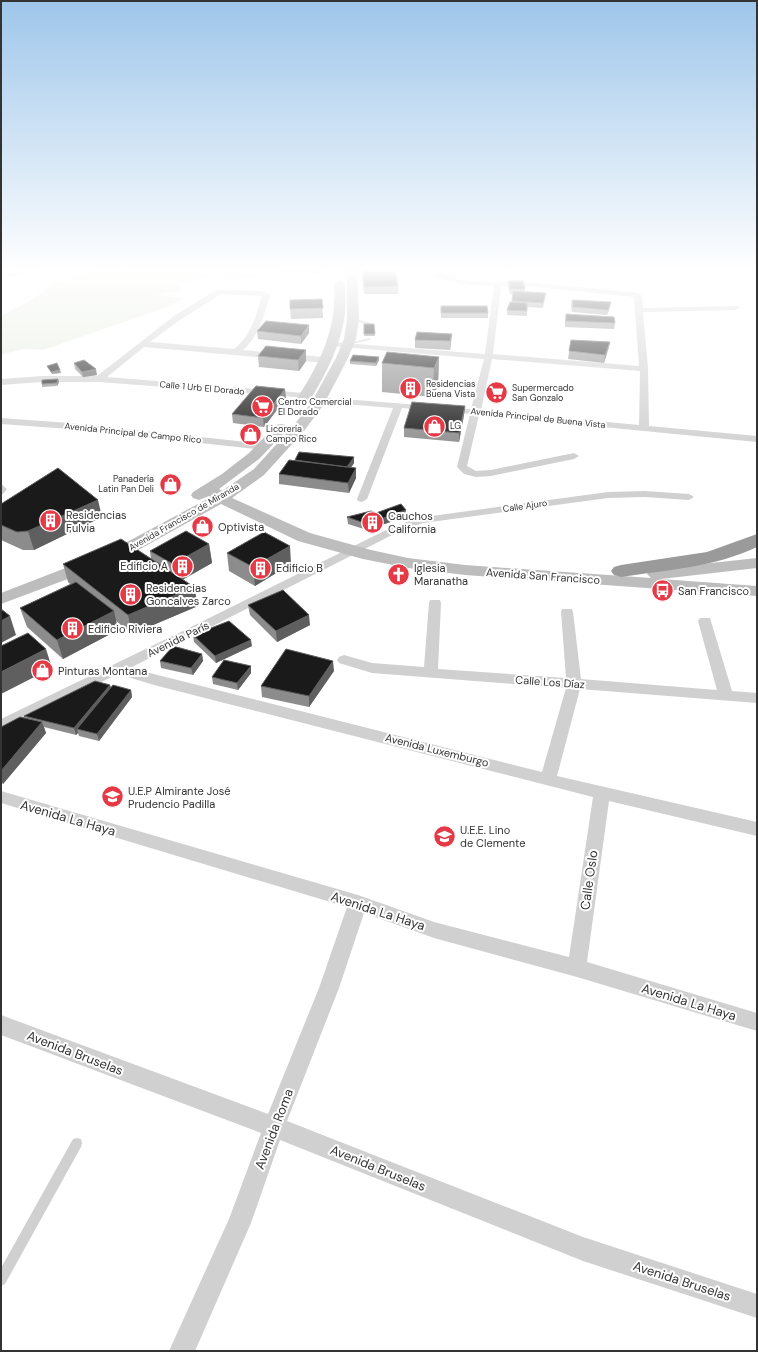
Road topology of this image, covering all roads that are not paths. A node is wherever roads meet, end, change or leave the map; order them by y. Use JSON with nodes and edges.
{"nodes":[{"id":1,"x":159,"y":331,"type":"edge"},
{"id":2,"x":255,"y":331,"type":"edge"},
{"id":3,"x":335,"y":331,"type":"edge"},
{"id":4,"x":350,"y":331,"type":"edge"},
{"id":5,"x":492,"y":331,"type":"edge"},
{"id":6,"x":641,"y":331,"type":"edge"},
{"id":7,"x":142,"y":344,"type":"junction"},
{"id":8,"x":331,"y":344,"type":"junction"},
{"id":9,"x":347,"y":344,"type":"junction"},
{"id":10,"x":236,"y":352,"type":"junction"},
{"id":11,"x":489,"y":356,"type":"junction"},
{"id":12,"x":325,"y":360,"type":"junction"},
{"id":13,"x":644,"y":369,"type":"junction"},
{"id":14,"x":100,"y":378,"type":"junction"},
{"id":15,"x":1,"y":382,"type":"edge"},
{"id":16,"x":305,"y":396,"type":"junction"},
{"id":17,"x":320,"y":399,"type":"junction"},
{"id":18,"x":399,"y":405,"type":"junction"},
{"id":19,"x":476,"y":412,"type":"junction"},
{"id":20,"x":1,"y":421,"type":"edge"},
{"id":21,"x":644,"y":428,"type":"junction"},
{"id":22,"x":757,"y":439,"type":"edge"},
{"id":23,"x":265,"y":446,"type":"junction"},
{"id":24,"x":574,"y":456,"type":"dead end"},
{"id":25,"x":1,"y":486,"type":"edge"},
{"id":26,"x":221,"y":492,"type":"junction"},
{"id":27,"x":1,"y":493,"type":"edge"},
{"id":28,"x":689,"y":497,"type":"dead end"},
{"id":29,"x":362,"y":499,"type":"dead end"},
{"id":30,"x":757,"y":540,"type":"edge"},
{"id":31,"x":360,"y":547,"type":"junction"},
{"id":32,"x":757,"y":563,"type":"edge"},
{"id":33,"x":621,"y":571,"type":"junction"},
{"id":34,"x":1,"y":588,"type":"edge"},
{"id":35,"x":757,"y":591,"type":"edge"},
{"id":36,"x":1,"y":599,"type":"edge"},
{"id":37,"x":435,"y":603,"type":"dead end"},
{"id":38,"x":567,"y":612,"type":"dead end"},
{"id":39,"x":705,"y":621,"type":"dead end"},
{"id":40,"x":344,"y":660,"type":"dead end"},
{"id":41,"x":117,"y":669,"type":"junction"},
{"id":42,"x":431,"y":673,"type":"junction"},
{"id":43,"x":574,"y":684,"type":"junction"},
{"id":44,"x":726,"y":696,"type":"junction"},
{"id":45,"x":757,"y":698,"type":"edge"},
{"id":46,"x":1,"y":725,"type":"edge"},
{"id":47,"x":548,"y":778,"type":"junction"},
{"id":48,"x":602,"y":793,"type":"junction"},
{"id":49,"x":1,"y":797,"type":"edge"},
{"id":50,"x":757,"y":830,"type":"edge"},
{"id":51,"x":358,"y":903,"type":"junction"},
{"id":52,"x":577,"y":968,"type":"junction"},
{"id":53,"x":757,"y":1022,"type":"edge"},
{"id":54,"x":1,"y":1025,"type":"edge"},
{"id":55,"x":274,"y":1127,"type":"junction"},
{"id":56,"x":77,"y":1143,"type":"dead end"},
{"id":57,"x":1,"y":1280,"type":"edge"},
{"id":58,"x":757,"y":1306,"type":"edge"},
{"id":59,"x":182,"y":1351,"type":"edge"}],
"edges":[{"from":1,"to":7,"type":"street"},
{"from":2,"to":10,"type":"street"},
{"from":3,"to":8,"type":"main road","name":"Avenida Francisco de Miranda"},
{"from":4,"to":9,"type":"main road","name":"Avenida Francisco de Miranda"},
{"from":5,"to":11,"type":"street"},
{"from":6,"to":13,"type":"street"},
{"from":7,"to":10,"type":"street"},
{"from":7,"to":14,"type":"street"},
{"from":8,"to":9,"type":"street"},
{"from":8,"to":12,"type":"main road","name":"Avenida Francisco de Miranda"},
{"from":9,"to":11,"type":"street"},
{"from":9,"to":17,"type":"main road","name":"Avenida Francisco de Miranda"},
{"from":10,"to":12,"type":"street"},
{"from":11,"to":13,"type":"street"},
{"from":11,"to":19,"type":"street"},
{"from":12,"to":16,"type":"main road","name":"Avenida Francisco de Miranda"},
{"from":13,"to":21,"type":"street"},
{"from":14,"to":15,"type":"street","name":"Calle 1 Urb El Dorado"},
{"from":14,"to":16,"type":"street","name":"Calle 1 Urb El Dorado"},
{"from":16,"to":23,"type":"main road","name":"Avenida Francisco de Miranda"},
{"from":17,"to":18,"type":"street","name":"Avenida Principal de Buena Vista"},
{"from":17,"to":26,"type":"main road","name":"Avenida Francisco de Miranda"},
{"from":18,"to":19,"type":"street","name":"Avenida Principal de Buena Vista"},
{"from":18,"to":29,"type":"street"},
{"from":19,"to":21,"type":"street","name":"Avenida Principal de Buena Vista"},
{"from":19,"to":24,"type":"street"},
{"from":20,"to":23,"type":"street","name":"Avenida Principal de Campo Rico"},
{"from":21,"to":22,"type":"street","name":"Avenida Principal de Buena Vista"},
{"from":23,"to":26,"type":"main road","name":"Avenida Francisco de Miranda"},
{"from":25,"to":27,"type":"lane"},
{"from":26,"to":31,"type":"main road","name":"Avenida San Francisco"},
{"from":26,"to":34,"type":"main road","name":"Avenida Francisco de Miranda"},
{"from":26,"to":36,"type":"main road","name":"Avenida Francisco de Miranda"},
{"from":28,"to":31,"type":"street","name":"Calle Ajuro"},
{"from":30,"to":33,"type":"highway"},
{"from":31,"to":33,"type":"main road","name":"Avenida San Francisco"},
{"from":31,"to":35,"type":"main road","name":"Avenida San Francisco"},
{"from":31,"to":41,"type":"street","name":"Avenida París"},
{"from":32,"to":33,"type":"main road","name":"Avenida San Francisco"},
{"from":37,"to":42,"type":"street"},
{"from":38,"to":43,"type":"street"},
{"from":39,"to":44,"type":"street"},
{"from":40,"to":42,"type":"street","name":"Calle Los Díaz"},
{"from":41,"to":46,"type":"street","name":"Avenida París"},
{"from":41,"to":47,"type":"street","name":"Avenida Luxemburgo"},
{"from":42,"to":43,"type":"street","name":"Calle Los Díaz"},
{"from":43,"to":44,"type":"street","name":"Calle Los Díaz"},
{"from":43,"to":47,"type":"street"},
{"from":44,"to":45,"type":"street","name":"Calle Los Díaz"},
{"from":47,"to":48,"type":"street","name":"Avenida Luxemburgo"},
{"from":48,"to":50,"type":"street","name":"Avenida Luxemburgo"},
{"from":48,"to":52,"type":"street","name":"Calle Oslo"},
{"from":49,"to":51,"type":"street","name":"Avenida La Haya"},
{"from":51,"to":52,"type":"street","name":"Avenida La Haya"},
{"from":51,"to":55,"type":"street","name":"Avenida Roma"},
{"from":52,"to":53,"type":"street","name":"Avenida La Haya"},
{"from":54,"to":55,"type":"street","name":"Avenida Bruselas"},
{"from":55,"to":58,"type":"street","name":"Avenida Bruselas"},
{"from":55,"to":59,"type":"street","name":"Avenida Roma"},
{"from":56,"to":57,"type":"lane"}]}
